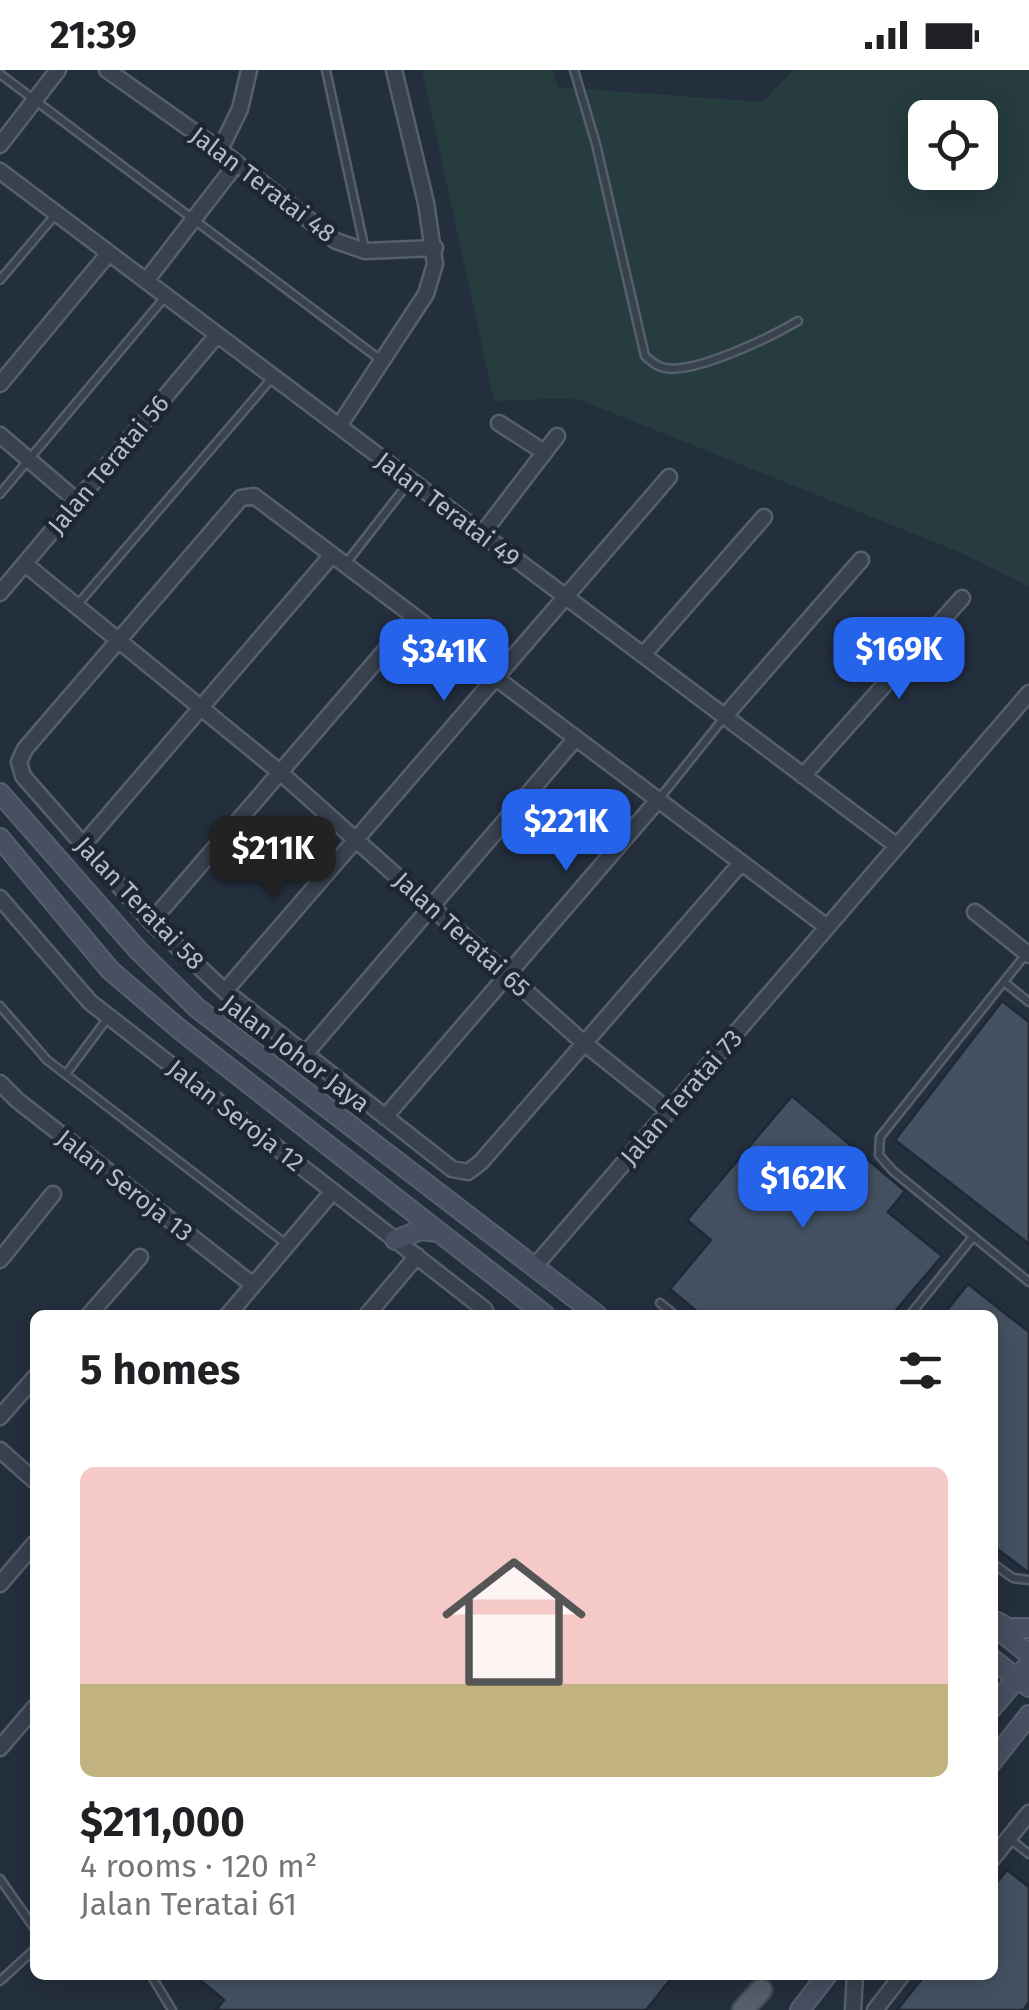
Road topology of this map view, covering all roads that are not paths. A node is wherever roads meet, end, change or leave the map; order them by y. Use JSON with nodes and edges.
{"nodes":[{"id":1,"x":58,"y":70,"type":"edge"},
{"id":2,"x":107,"y":70,"type":"edge"},
{"id":3,"x":249,"y":70,"type":"edge"},
{"id":4,"x":326,"y":70,"type":"edge"},
{"id":5,"x":394,"y":70,"type":"edge"},
{"id":6,"x":574,"y":70,"type":"edge"},
{"id":7,"x":0,"y":74,"type":"edge"},
{"id":8,"x":34,"y":99,"type":"junction"},
{"id":9,"x":0,"y":145,"type":"edge"},
{"id":10,"x":220,"y":150,"type":"junction"},
{"id":11,"x":237,"y":163,"type":"junction"},
{"id":12,"x":0,"y":171,"type":"edge"},
{"id":13,"x":56,"y":214,"type":"junction"},
{"id":14,"x":193,"y":221,"type":"junction"},
{"id":15,"x":435,"y":248,"type":"junction"},
{"id":16,"x":366,"y":251,"type":"junction"},
{"id":17,"x":109,"y":253,"type":"junction"},
{"id":18,"x":0,"y":280,"type":"edge"},
{"id":19,"x":146,"y":281,"type":"junction"},
{"id":20,"x":166,"y":296,"type":"junction"},
{"id":21,"x":798,"y":322,"type":"dead end"},
{"id":22,"x":217,"y":334,"type":"junction"},
{"id":23,"x":382,"y":360,"type":"junction"},
{"id":24,"x":273,"y":377,"type":"junction"},
{"id":25,"x":0,"y":384,"type":"edge"},
{"id":26,"x":499,"y":423,"type":"dead end"},
{"id":27,"x":339,"y":426,"type":"junction"},
{"id":28,"x":0,"y":436,"type":"edge"},
{"id":29,"x":557,"y":436,"type":"dead end"},
{"id":30,"x":544,"y":452,"type":"junction"},
{"id":31,"x":29,"y":460,"type":"junction"},
{"id":32,"x":669,"y":477,"type":"dead end"},
{"id":33,"x":410,"y":480,"type":"junction"},
{"id":34,"x":0,"y":494,"type":"edge"},
{"id":35,"x":77,"y":501,"type":"junction"},
{"id":36,"x":764,"y":517,"type":"dead end"},
{"id":37,"x":482,"y":534,"type":"junction"},
{"id":38,"x":339,"y":560,"type":"junction"},
{"id":39,"x":861,"y":560,"type":"dead end"},
{"id":40,"x":25,"y":564,"type":"junction"},
{"id":41,"x":0,"y":593,"type":"edge"},
{"id":42,"x":565,"y":597,"type":"junction"},
{"id":43,"x":962,"y":598,"type":"dead end"},
{"id":44,"x":77,"y":604,"type":"junction"},
{"id":45,"x":414,"y":617,"type":"junction"},
{"id":46,"x":121,"y":640,"type":"junction"},
{"id":47,"x":643,"y":656,"type":"junction"},
{"id":48,"x":495,"y":678,"type":"junction"},
{"id":49,"x":1029,"y":692,"type":"edge"},
{"id":50,"x":201,"y":707,"type":"junction"},
{"id":51,"x":724,"y":716,"type":"junction"},
{"id":52,"x":576,"y":738,"type":"junction"},
{"id":53,"x":282,"y":774,"type":"junction"},
{"id":54,"x":804,"y":776,"type":"junction"},
{"id":55,"x":0,"y":792,"type":"edge"},
{"id":56,"x":658,"y":800,"type":"junction"},
{"id":57,"x":0,"y":838,"type":"edge"},
{"id":58,"x":355,"y":839,"type":"junction"},
{"id":59,"x":82,"y":844,"type":"junction"},
{"id":60,"x":897,"y":846,"type":"junction"},
{"id":61,"x":741,"y":862,"type":"junction"},
{"id":62,"x":0,"y":898,"type":"edge"},
{"id":63,"x":431,"y":908,"type":"junction"},
{"id":64,"x":975,"y":912,"type":"dead end"},
{"id":65,"x":151,"y":922,"type":"junction"},
{"id":66,"x":827,"y":927,"type":"junction"},
{"id":67,"x":1028,"y":953,"type":"edge"},
{"id":68,"x":507,"y":976,"type":"junction"},
{"id":69,"x":1004,"y":982,"type":"junction"},
{"id":70,"x":225,"y":990,"type":"junction"},
{"id":71,"x":1029,"y":1002,"type":"edge"},
{"id":72,"x":0,"y":1006,"type":"edge"},
{"id":73,"x":109,"y":1016,"type":"junction"},
{"id":74,"x":584,"y":1043,"type":"junction"},
{"id":75,"x":306,"y":1053,"type":"junction"},
{"id":76,"x":66,"y":1074,"type":"junction"},
{"id":77,"x":0,"y":1083,"type":"edge"},
{"id":78,"x":669,"y":1112,"type":"junction"},
{"id":79,"x":385,"y":1117,"type":"junction"},
{"id":80,"x":333,"y":1191,"type":"junction"},
{"id":81,"x":54,"y":1194,"type":"dead end"},
{"id":82,"x":439,"y":1232,"type":"junction"},
{"id":83,"x":973,"y":1237,"type":"junction"},
{"id":84,"x":395,"y":1240,"type":"junction"},
{"id":85,"x":286,"y":1245,"type":"junction"},
{"id":86,"x":417,"y":1256,"type":"junction"},
{"id":87,"x":140,"y":1257,"type":"dead end"},
{"id":88,"x":0,"y":1260,"type":"edge"},
{"id":89,"x":536,"y":1266,"type":"junction"},
{"id":90,"x":1029,"y":1282,"type":"edge"},
{"id":91,"x":252,"y":1286,"type":"junction"},
{"id":92,"x":660,"y":1303,"type":"dead end"},
{"id":93,"x":93,"y":1310,"type":"edge"},
{"id":94,"x":232,"y":1310,"type":"edge"},
{"id":95,"x":371,"y":1310,"type":"edge"},
{"id":96,"x":484,"y":1310,"type":"edge"},
{"id":97,"x":539,"y":1310,"type":"edge"},
{"id":98,"x":591,"y":1310,"type":"edge"},
{"id":99,"x":669,"y":1310,"type":"edge"},
{"id":100,"x":914,"y":1310,"type":"edge"},
{"id":101,"x":30,"y":1383,"type":"edge"},
{"id":102,"x":0,"y":1417,"type":"edge"},
{"id":103,"x":0,"y":1450,"type":"edge"},
{"id":104,"x":30,"y":1477,"type":"edge"},
{"id":105,"x":30,"y":1549,"type":"edge"},
{"id":106,"x":998,"y":1567,"type":"edge"},
{"id":107,"x":1029,"y":1580,"type":"edge"},
{"id":108,"x":0,"y":1584,"type":"edge"},
{"id":109,"x":998,"y":1624,"type":"edge"},
{"id":110,"x":998,"y":1627,"type":"edge"},
{"id":111,"x":1029,"y":1628,"type":"edge"},
{"id":112,"x":1029,"y":1654,"type":"edge"},
{"id":113,"x":998,"y":1662,"type":"edge"},
{"id":114,"x":1025,"y":1677,"type":"edge"},
{"id":115,"x":998,"y":1702,"type":"edge"},
{"id":116,"x":30,"y":1713,"type":"edge"},
{"id":117,"x":1029,"y":1716,"type":"edge"},
{"id":118,"x":0,"y":1748,"type":"edge"},
{"id":119,"x":998,"y":1755,"type":"edge"},
{"id":120,"x":1029,"y":1813,"type":"edge"},
{"id":121,"x":1009,"y":1838,"type":"junction"},
{"id":122,"x":998,"y":1852,"type":"edge"},
{"id":123,"x":1029,"y":1854,"type":"edge"},
{"id":124,"x":0,"y":1879,"type":"edge"},
{"id":125,"x":30,"y":1923,"type":"edge"},
{"id":126,"x":30,"y":1954,"type":"edge"},
{"id":127,"x":154,"y":1980,"type":"edge"},
{"id":128,"x":823,"y":1980,"type":"edge"},
{"id":129,"x":855,"y":1980,"type":"edge"},
{"id":130,"x":898,"y":1980,"type":"edge"},
{"id":131,"x":0,"y":1981,"type":"edge"},
{"id":132,"x":767,"y":1982,"type":"edge"},
{"id":133,"x":172,"y":2010,"type":"edge"},
{"id":134,"x":743,"y":2010,"type":"edge"},
{"id":135,"x":752,"y":2010,"type":"edge"},
{"id":136,"x":800,"y":2010,"type":"edge"},
{"id":137,"x":853,"y":2010,"type":"edge"},
{"id":138,"x":875,"y":2010,"type":"edge"}],
"edges":[{"from":1,"to":8,"type":"street"},
{"from":2,"to":10,"type":"street","name":"Jalan Teratai 48"},
{"from":3,"to":10,"type":"street"},
{"from":4,"to":16,"type":"lane"},
{"from":5,"to":15,"type":"street"},
{"from":6,"to":21,"type":"lane"},
{"from":7,"to":8,"type":"lane"},
{"from":8,"to":9,"type":"street"},
{"from":8,"to":14,"type":"lane"},
{"from":10,"to":11,"type":"street","name":"Jalan Teratai 48"},
{"from":11,"to":14,"type":"street"},
{"from":11,"to":16,"type":"street","name":"Jalan Teratai 48"},
{"from":12,"to":13,"type":"street","name":"Jalan Teratai 49"},
{"from":13,"to":17,"type":"street","name":"Jalan Teratai 49"},
{"from":13,"to":18,"type":"lane"},
{"from":14,"to":19,"type":"street"},
{"from":14,"to":23,"type":"lane"},
{"from":15,"to":16,"type":"street","name":"Jalan Teratai 48"},
{"from":15,"to":23,"type":"street"},
{"from":17,"to":19,"type":"street","name":"Jalan Teratai 49"},
{"from":17,"to":25,"type":"street"},
{"from":19,"to":20,"type":"street","name":"Jalan Teratai 49"},
{"from":20,"to":22,"type":"street","name":"Jalan Teratai 49"},
{"from":20,"to":31,"type":"lane"},
{"from":22,"to":24,"type":"street","name":"Jalan Teratai 49"},
{"from":22,"to":35,"type":"street","name":"Jalan Teratai 56"},
{"from":23,"to":27,"type":"street"},
{"from":24,"to":27,"type":"street","name":"Jalan Teratai 49"},
{"from":24,"to":44,"type":"lane"},
{"from":26,"to":30,"type":"street"},
{"from":27,"to":33,"type":"street","name":"Jalan Teratai 49"},
{"from":28,"to":31,"type":"street"},
{"from":29,"to":30,"type":"street"},
{"from":30,"to":37,"type":"street"},
{"from":31,"to":34,"type":"lane"},
{"from":31,"to":35,"type":"street"},
{"from":32,"to":42,"type":"street"},
{"from":33,"to":37,"type":"street","name":"Jalan Teratai 49"},
{"from":33,"to":38,"type":"lane"},
{"from":35,"to":40,"type":"street","name":"Jalan Teratai 56"},
{"from":36,"to":47,"type":"street"},
{"from":37,"to":42,"type":"street","name":"Jalan Teratai 49"},
{"from":38,"to":45,"type":"street"},
{"from":38,"to":46,"type":"street"},
{"from":38,"to":50,"type":"street"},
{"from":39,"to":51,"type":"street"},
{"from":40,"to":41,"type":"street","name":"Jalan Teratai 56"},
{"from":40,"to":44,"type":"street","name":"Jalan Teratai 65"},
{"from":42,"to":47,"type":"street","name":"Jalan Teratai 49"},
{"from":42,"to":48,"type":"street"},
{"from":43,"to":54,"type":"street"},
{"from":44,"to":46,"type":"street","name":"Jalan Teratai 65"},
{"from":45,"to":48,"type":"street"},
{"from":45,"to":53,"type":"street"},
{"from":46,"to":50,"type":"street","name":"Jalan Teratai 65"},
{"from":46,"to":59,"type":"street","name":"Jalan Teratai 58"},
{"from":47,"to":51,"type":"street","name":"Jalan Teratai 49"},
{"from":48,"to":52,"type":"street"},
{"from":48,"to":58,"type":"street"},
{"from":49,"to":60,"type":"street","name":"Jalan Teratai 73"},
{"from":50,"to":53,"type":"street","name":"Jalan Teratai 65"},
{"from":50,"to":59,"type":"street"},
{"from":51,"to":54,"type":"street","name":"Jalan Teratai 49"},
{"from":51,"to":56,"type":"lane"},
{"from":52,"to":56,"type":"street"},
{"from":52,"to":63,"type":"street"},
{"from":53,"to":58,"type":"street","name":"Jalan Teratai 65"},
{"from":53,"to":65,"type":"street"},
{"from":54,"to":60,"type":"street","name":"Jalan Teratai 49"},
{"from":55,"to":89,"type":"main road","name":"Jalan Johor Jaya"},
{"from":56,"to":61,"type":"street"},
{"from":56,"to":68,"type":"street"},
{"from":57,"to":82,"type":"main road","name":"Jalan Johor Jaya"},
{"from":58,"to":63,"type":"street","name":"Jalan Teratai 65"},
{"from":58,"to":70,"type":"street"},
{"from":59,"to":65,"type":"street","name":"Jalan Teratai 58"},
{"from":60,"to":66,"type":"street","name":"Jalan Teratai 73"},
{"from":61,"to":66,"type":"street"},
{"from":61,"to":74,"type":"street"},
{"from":62,"to":73,"type":"street","name":"Jalan Seroja 12"},
{"from":63,"to":68,"type":"street","name":"Jalan Teratai 65"},
{"from":63,"to":75,"type":"street"},
{"from":64,"to":67,"type":"street"},
{"from":65,"to":70,"type":"street","name":"Jalan Teratai 58"},
{"from":66,"to":78,"type":"street","name":"Jalan Teratai 73"},
{"from":67,"to":69,"type":"lane"},
{"from":68,"to":74,"type":"street","name":"Jalan Teratai 65"},
{"from":68,"to":79,"type":"street"},
{"from":69,"to":71,"type":"lane"},
{"from":69,"to":83,"type":"lane"},
{"from":70,"to":75,"type":"street","name":"Jalan Teratai 58"},
{"from":72,"to":76,"type":"lane"},
{"from":73,"to":76,"type":"lane"},
{"from":73,"to":80,"type":"street","name":"Jalan Seroja 12"},
{"from":74,"to":78,"type":"street","name":"Jalan Teratai 65"},
{"from":74,"to":79,"type":"street","name":"Jalan Teratai 58"},
{"from":75,"to":79,"type":"street","name":"Jalan Teratai 58"},
{"from":76,"to":85,"type":"lane"},
{"from":77,"to":91,"type":"street","name":"Jalan Seroja 13"},
{"from":78,"to":89,"type":"street","name":"Jalan Teratai 73"},
{"from":80,"to":84,"type":"street","name":"Jalan Seroja 12"},
{"from":80,"to":85,"type":"street"},
{"from":81,"to":88,"type":"street"},
{"from":82,"to":84,"type":"main road"},
{"from":82,"to":97,"type":"main road","name":"Jalan Johor Jaya"},
{"from":83,"to":90,"type":"lane"},
{"from":83,"to":100,"type":"lane"},
{"from":84,"to":86,"type":"street","name":"Jalan Seroja 12"},
{"from":85,"to":91,"type":"street"},
{"from":86,"to":95,"type":"street"},
{"from":86,"to":96,"type":"street","name":"Jalan Seroja 12"},
{"from":87,"to":93,"type":"street"},
{"from":89,"to":98,"type":"main road","name":"Jalan Johor Jaya"},
{"from":91,"to":94,"type":"street"},
{"from":92,"to":99,"type":"lane"},
{"from":101,"to":102,"type":"street"},
{"from":103,"to":104,"type":"street"},
{"from":105,"to":108,"type":"street"},
{"from":106,"to":107,"type":"lane"},
{"from":109,"to":111,"type":"main road"},
{"from":110,"to":112,"type":"main road"},
{"from":113,"to":114,"type":"main road"},
{"from":114,"to":115,"type":"main road"},
{"from":116,"to":118,"type":"street"},
{"from":117,"to":119,"type":"main road"},
{"from":120,"to":121,"type":"street"},
{"from":121,"to":122,"type":"street"},
{"from":121,"to":123,"type":"lane"},
{"from":124,"to":125,"type":"lane"},
{"from":126,"to":131,"type":"lane"},
{"from":127,"to":133,"type":"lane"},
{"from":128,"to":136,"type":"main road"},
{"from":129,"to":137,"type":"street"},
{"from":130,"to":138,"type":"street"},
{"from":132,"to":134,"type":"main road"},
{"from":132,"to":135,"type":"main road"}]}
